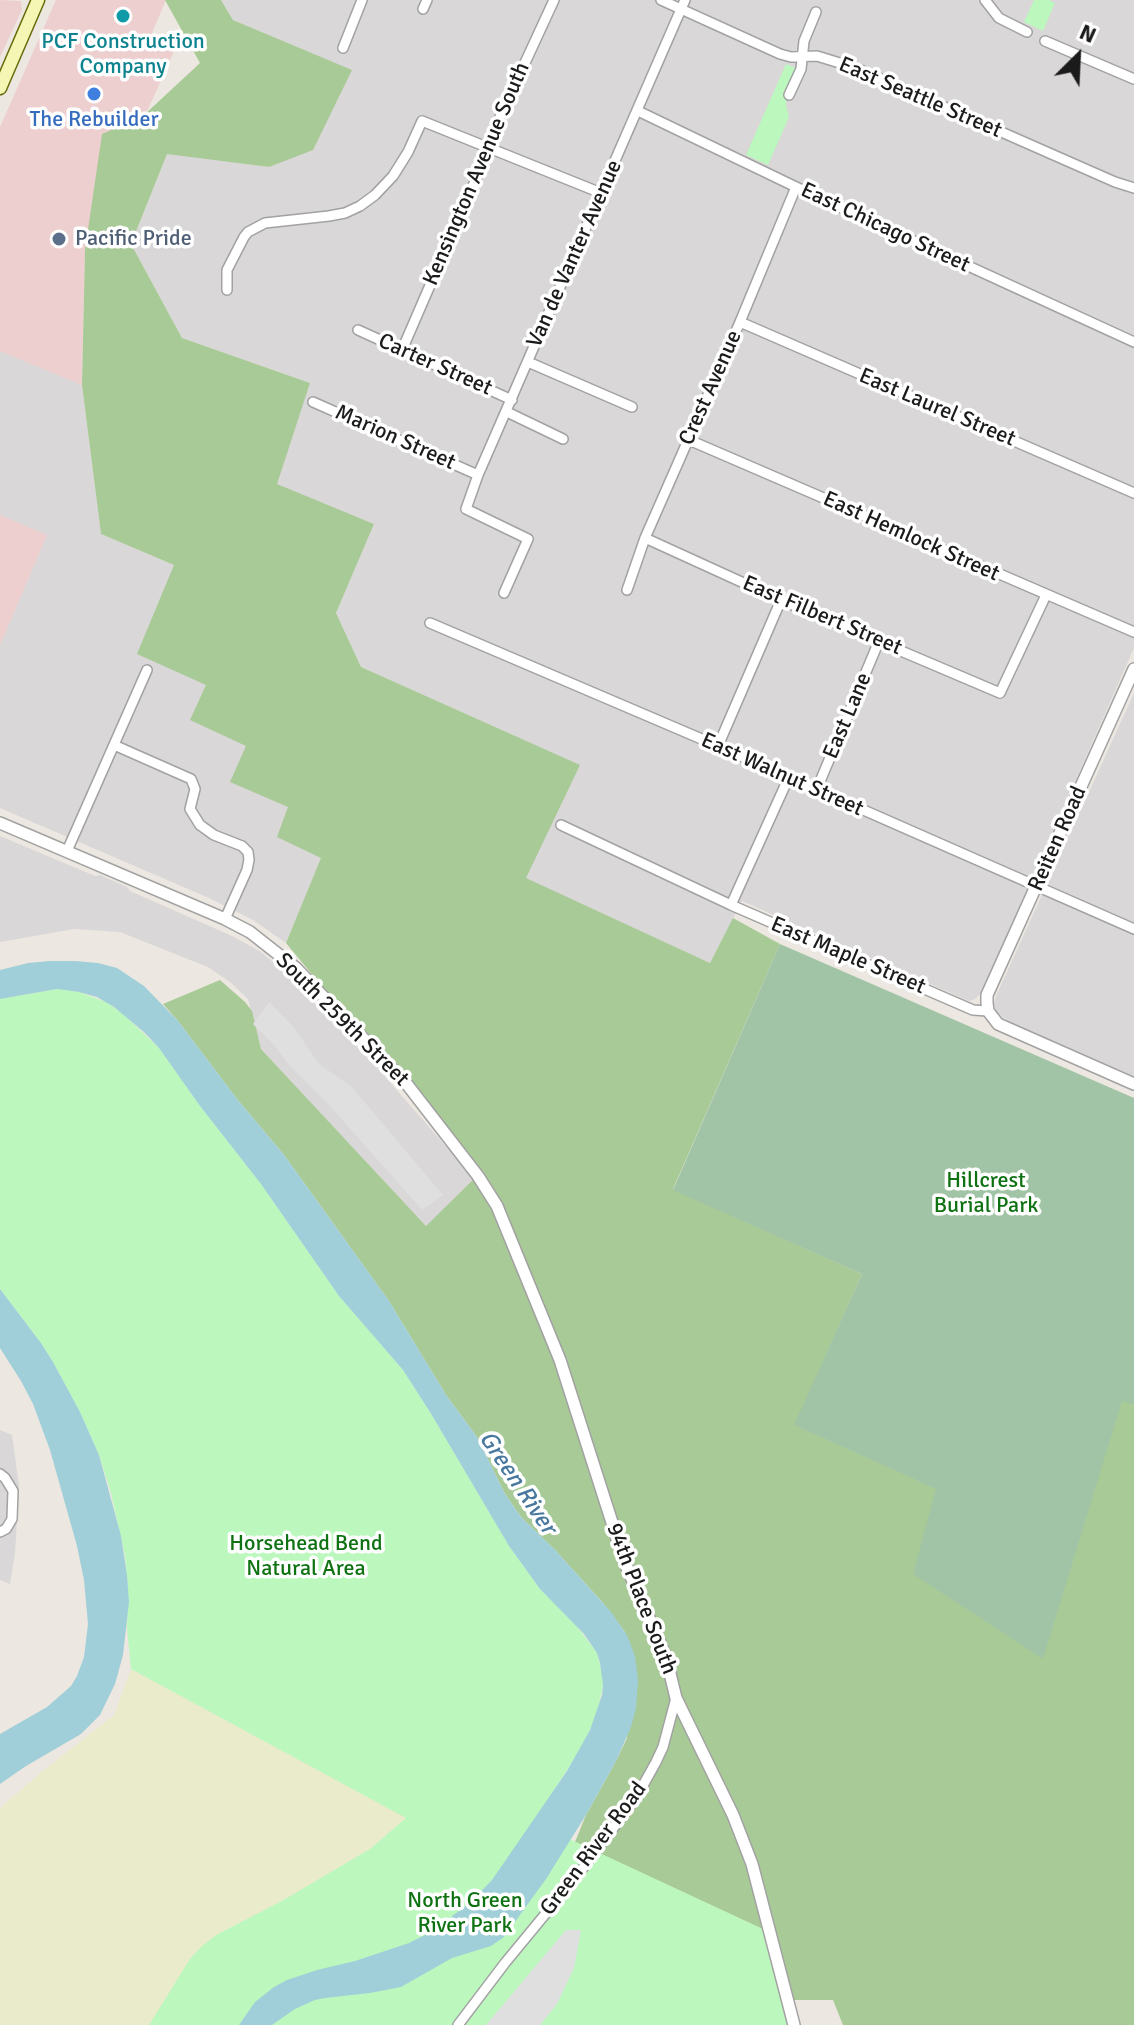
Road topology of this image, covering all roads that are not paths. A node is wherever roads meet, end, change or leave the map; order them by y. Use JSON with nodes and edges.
{"nodes":[{"id":1,"x":38,"y":0,"type":"edge"},
{"id":2,"x":362,"y":0,"type":"edge"},
{"id":3,"x":554,"y":0,"type":"edge"},
{"id":4,"x":661,"y":0,"type":"edge"},
{"id":5,"x":986,"y":0,"type":"edge"},
{"id":6,"x":683,"y":4,"type":"edge"},
{"id":7,"x":816,"y":12,"type":"dead end"},
{"id":8,"x":1027,"y":32,"type":"dead end"},
{"id":9,"x":1045,"y":41,"type":"dead end"},
{"id":10,"x":343,"y":48,"type":"dead end"},
{"id":11,"x":802,"y":56,"type":"junction"},
{"id":12,"x":1134,"y":79,"type":"edge"},
{"id":13,"x":0,"y":88,"type":"edge"},
{"id":14,"x":789,"y":95,"type":"dead end"},
{"id":15,"x":638,"y":111,"type":"junction"},
{"id":16,"x":489,"y":149,"type":"junction"},
{"id":17,"x":796,"y":187,"type":"junction"},
{"id":18,"x":1134,"y":188,"type":"edge"},
{"id":19,"x":601,"y":193,"type":"junction"},
{"id":20,"x":227,"y":290,"type":"dead end"},
{"id":21,"x":740,"y":322,"type":"junction"},
{"id":22,"x":358,"y":330,"type":"dead end"},
{"id":23,"x":1134,"y":342,"type":"edge"},
{"id":24,"x":402,"y":350,"type":"junction"},
{"id":25,"x":528,"y":362,"type":"junction"},
{"id":26,"x":512,"y":400,"type":"junction"},
{"id":27,"x":313,"y":402,"type":"dead end"},
{"id":28,"x":632,"y":407,"type":"dead end"},
{"id":29,"x":507,"y":412,"type":"junction"},
{"id":30,"x":563,"y":439,"type":"dead end"},
{"id":31,"x":689,"y":440,"type":"junction"},
{"id":32,"x":478,"y":475,"type":"junction"},
{"id":33,"x":1134,"y":493,"type":"edge"},
{"id":34,"x":645,"y":538,"type":"junction"},
{"id":35,"x":627,"y":590,"type":"dead end"},
{"id":36,"x":504,"y":593,"type":"dead end"},
{"id":37,"x":1046,"y":595,"type":"junction"},
{"id":38,"x":781,"y":600,"type":"junction"},
{"id":39,"x":430,"y":623,"type":"dead end"},
{"id":40,"x":1134,"y":632,"type":"edge"},
{"id":41,"x":879,"y":641,"type":"junction"},
{"id":42,"x":1134,"y":669,"type":"edge"},
{"id":43,"x":147,"y":670,"type":"dead end"},
{"id":44,"x":114,"y":745,"type":"junction"},
{"id":45,"x":718,"y":746,"type":"junction"},
{"id":46,"x":788,"y":779,"type":"junction"},
{"id":47,"x":816,"y":791,"type":"junction"},
{"id":48,"x":0,"y":823,"type":"edge"},
{"id":49,"x":561,"y":825,"type":"dead end"},
{"id":50,"x":67,"y":851,"type":"junction"},
{"id":51,"x":1036,"y":887,"type":"junction"},
{"id":52,"x":731,"y":905,"type":"junction"},
{"id":53,"x":225,"y":919,"type":"junction"},
{"id":54,"x":1134,"y":929,"type":"edge"},
{"id":55,"x":988,"y":1011,"type":"junction"},
{"id":56,"x":1134,"y":1084,"type":"edge"},
{"id":57,"x":478,"y":1176,"type":"joint"},
{"id":58,"x":0,"y":1474,"type":"edge"},
{"id":59,"x":0,"y":1532,"type":"edge"},
{"id":60,"x":676,"y":1698,"type":"junction"},
{"id":61,"x":458,"y":2025,"type":"edge"},
{"id":62,"x":794,"y":2025,"type":"edge"}],
"edges":[{"from":1,"to":13,"type":"main road"},
{"from":2,"to":10,"type":"street"},
{"from":3,"to":16,"type":"street","name":"Kensington Avenue South"},
{"from":4,"to":6,"type":"street","name":"East Seattle Street"},
{"from":5,"to":8,"type":"street"},
{"from":6,"to":11,"type":"street","name":"East Seattle Street"},
{"from":6,"to":15,"type":"street","name":"Van de Vanter Avenue"},
{"from":7,"to":11,"type":"street"},
{"from":9,"to":12,"type":"street"},
{"from":11,"to":14,"type":"street"},
{"from":11,"to":18,"type":"street","name":"East Seattle Street"},
{"from":15,"to":17,"type":"street","name":"East Chicago Street"},
{"from":15,"to":19,"type":"street","name":"Van de Vanter Avenue"},
{"from":16,"to":19,"type":"street"},
{"from":16,"to":20,"type":"street"},
{"from":16,"to":24,"type":"street","name":"Kensington Avenue South"},
{"from":17,"to":21,"type":"street","name":"Crest Avenue"},
{"from":17,"to":23,"type":"street","name":"East Chicago Street"},
{"from":19,"to":25,"type":"street","name":"Van de Vanter Avenue"},
{"from":21,"to":31,"type":"street","name":"Crest Avenue"},
{"from":21,"to":33,"type":"street","name":"East Laurel Street"},
{"from":22,"to":24,"type":"street","name":"Carter Street"},
{"from":24,"to":26,"type":"street","name":"Carter Street"},
{"from":25,"to":26,"type":"street","name":"Van de Vanter Avenue"},
{"from":25,"to":28,"type":"street"},
{"from":26,"to":29,"type":"street","name":"Van de Vanter Avenue"},
{"from":27,"to":32,"type":"street","name":"Marion Street"},
{"from":29,"to":30,"type":"street"},
{"from":29,"to":32,"type":"street","name":"Van de Vanter Avenue"},
{"from":31,"to":34,"type":"street","name":"Crest Avenue"},
{"from":31,"to":37,"type":"street","name":"East Hemlock Street"},
{"from":32,"to":36,"type":"street","name":"Van de Vanter Avenue"},
{"from":34,"to":35,"type":"street","name":"Crest Avenue"},
{"from":34,"to":38,"type":"street","name":"East Filbert Street"},
{"from":37,"to":40,"type":"street","name":"East Hemlock Street"},
{"from":37,"to":41,"type":"street","name":"East Filbert Street"},
{"from":38,"to":41,"type":"street","name":"East Filbert Street"},
{"from":38,"to":45,"type":"street"},
{"from":39,"to":45,"type":"street","name":"East Walnut Street"},
{"from":41,"to":47,"type":"street","name":"East Lane"},
{"from":42,"to":51,"type":"street","name":"Reiten Road"},
{"from":43,"to":44,"type":"street"},
{"from":44,"to":50,"type":"street"},
{"from":44,"to":53,"type":"street"},
{"from":45,"to":46,"type":"street","name":"East Walnut Street"},
{"from":46,"to":47,"type":"street","name":"East Walnut Street"},
{"from":46,"to":52,"type":"street"},
{"from":47,"to":51,"type":"street","name":"East Walnut Street"},
{"from":48,"to":50,"type":"street","name":"South 259th Street"},
{"from":49,"to":52,"type":"street","name":"East Maple Street"},
{"from":50,"to":53,"type":"street","name":"South 259th Street"},
{"from":51,"to":54,"type":"street","name":"East Walnut Street"},
{"from":51,"to":55,"type":"street","name":"Reiten Road"},
{"from":52,"to":55,"type":"street","name":"East Maple Street"},
{"from":53,"to":57,"type":"street","name":"South 259th Street"},
{"from":55,"to":56,"type":"street","name":"East Maple Street"},
{"from":57,"to":60,"type":"street","name":"94th Place South"},
{"from":58,"to":59,"type":"street"},
{"from":60,"to":61,"type":"street","name":"Green River Road"},
{"from":60,"to":62,"type":"street","name":"94th Place South"}]}
